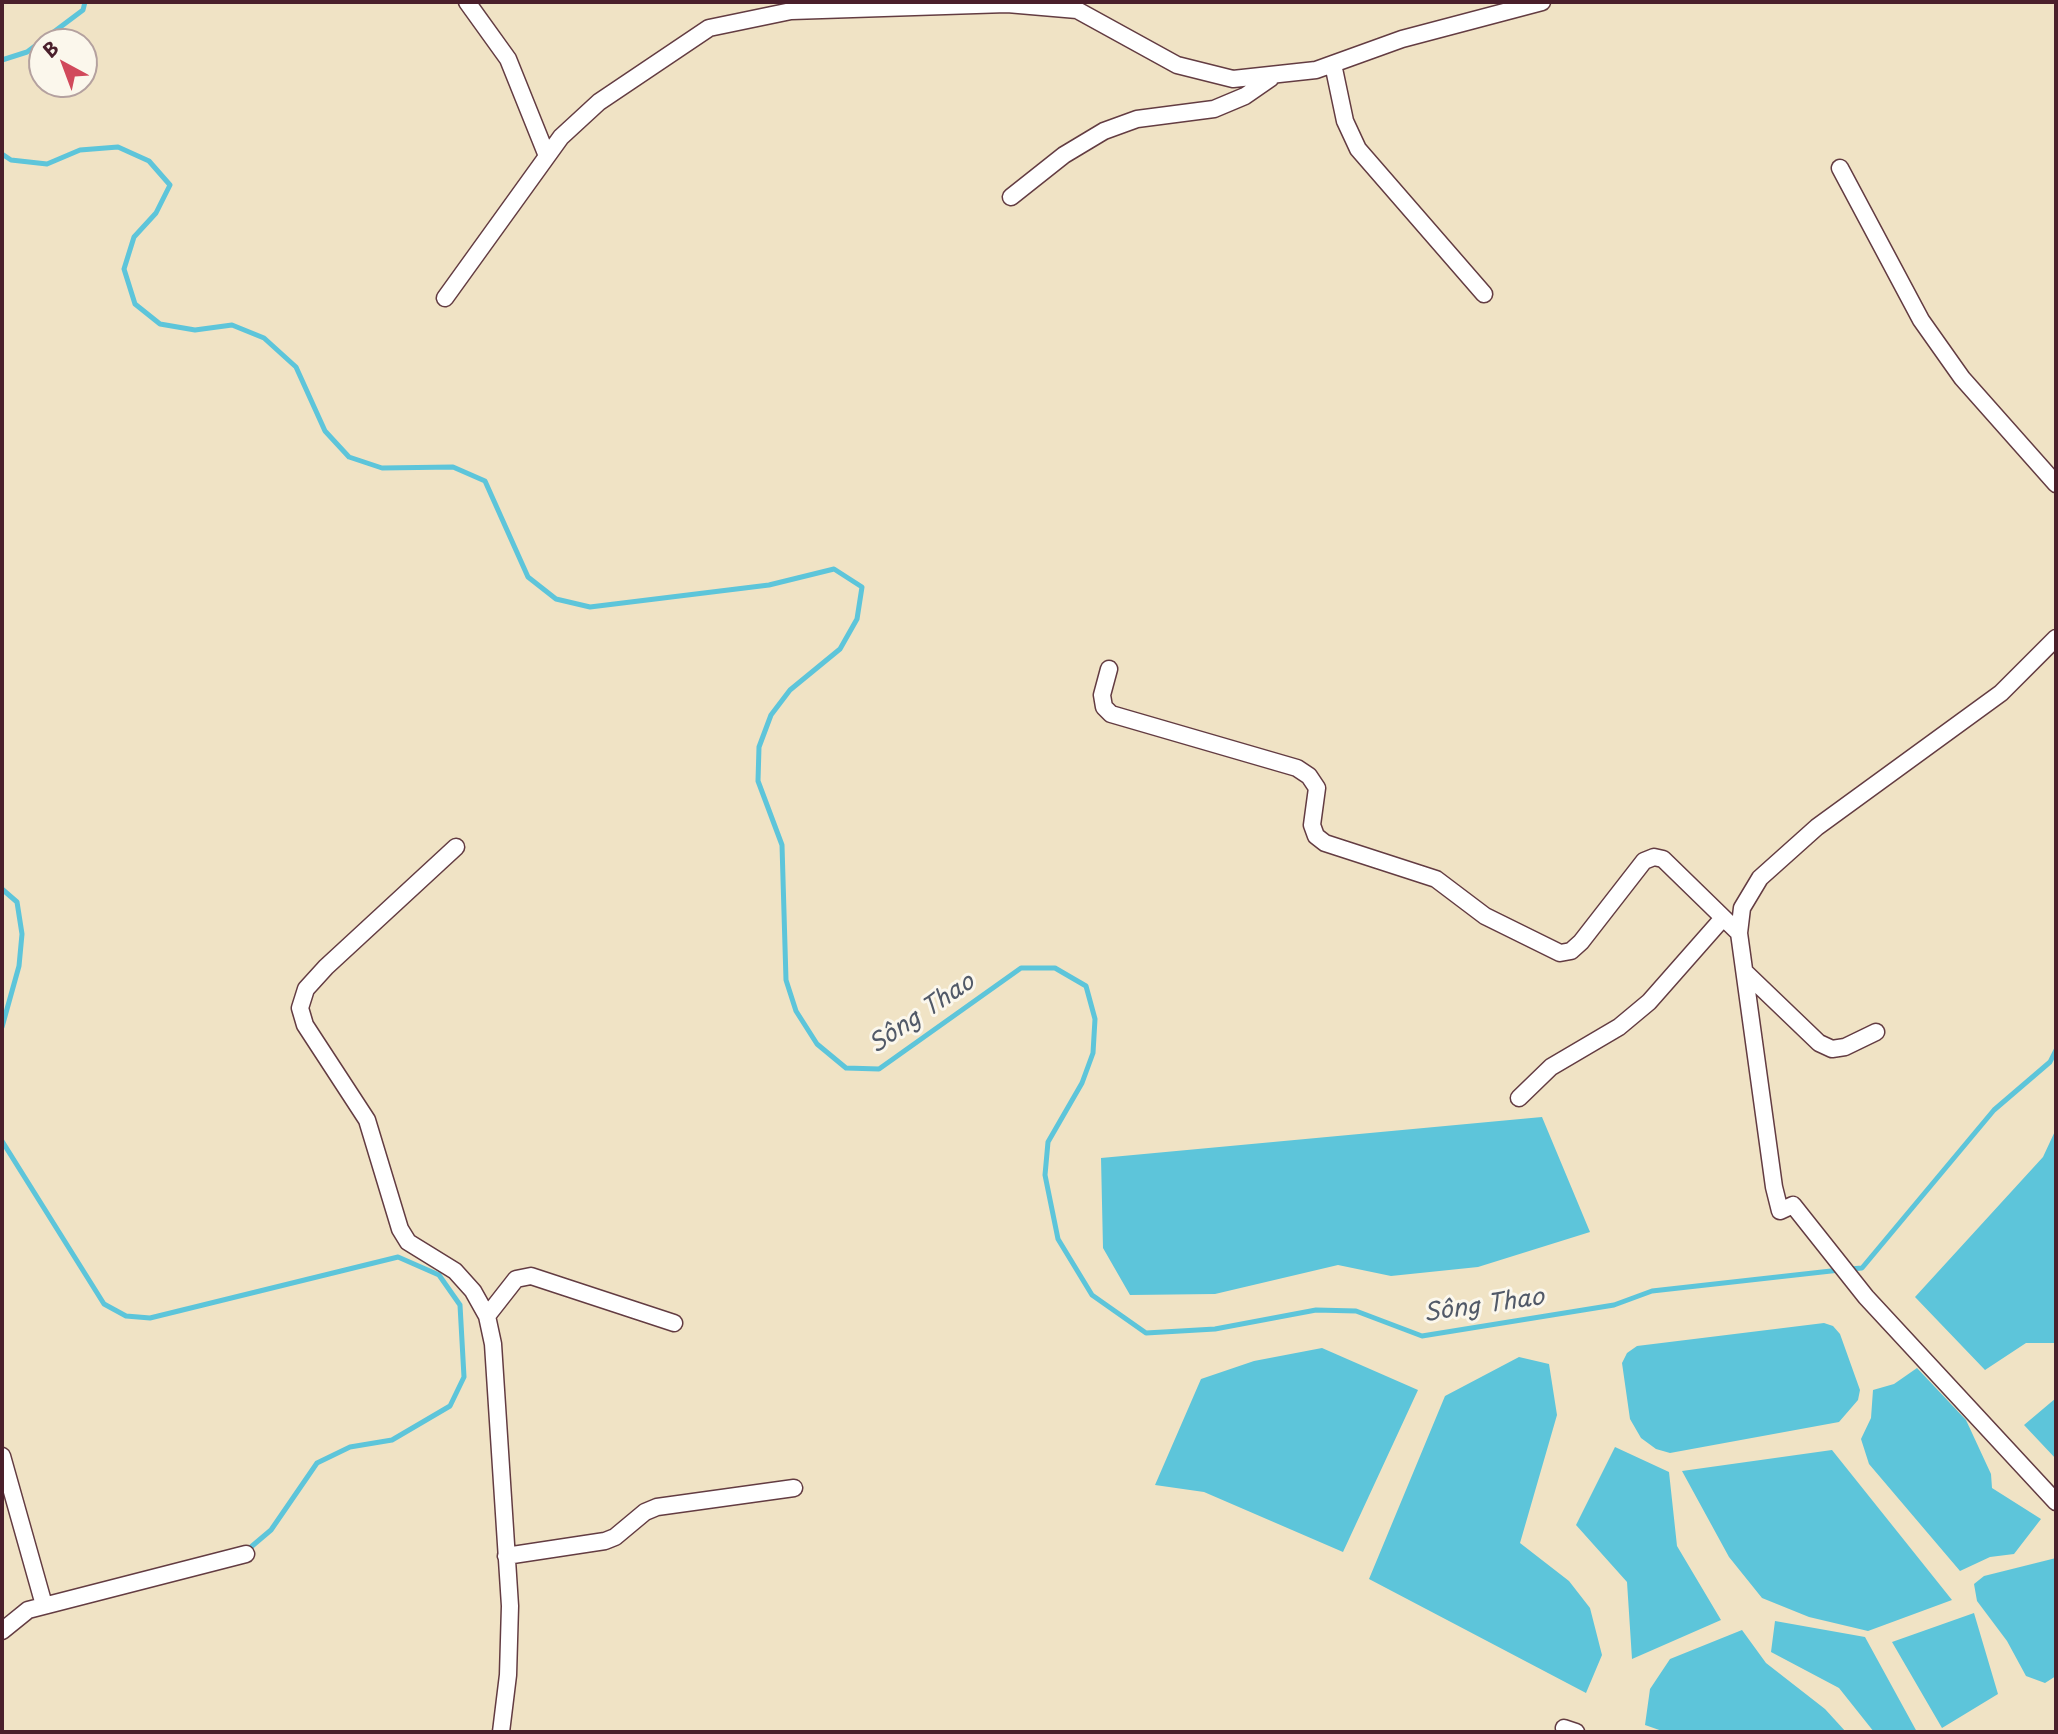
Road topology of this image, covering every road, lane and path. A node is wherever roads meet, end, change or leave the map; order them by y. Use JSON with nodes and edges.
{"nodes":[{"id":1,"x":467,"y":2,"type":"edge"},
{"id":2,"x":1542,"y":2,"type":"edge"},
{"id":3,"x":1333,"y":64,"type":"junction"},
{"id":4,"x":1273,"y":77,"type":"junction"},
{"id":5,"x":547,"y":156,"type":"junction"},
{"id":6,"x":1840,"y":168,"type":"dead end"},
{"id":7,"x":1011,"y":197,"type":"dead end"},
{"id":8,"x":1484,"y":294,"type":"dead end"},
{"id":9,"x":445,"y":298,"type":"dead end"},
{"id":10,"x":2056,"y":484,"type":"edge"},
{"id":11,"x":2056,"y":638,"type":"edge"},
{"id":12,"x":1109,"y":669,"type":"dead end"},
{"id":13,"x":457,"y":847,"type":"dead end"},
{"id":14,"x":1723,"y":918,"type":"junction"},
{"id":15,"x":1739,"y":933,"type":"junction"},
{"id":16,"x":1745,"y":972,"type":"junction"},
{"id":17,"x":1876,"y":1031,"type":"dead end"},
{"id":18,"x":1519,"y":1098,"type":"dead end"},
{"id":19,"x":487,"y":1316,"type":"junction"},
{"id":20,"x":674,"y":1323,"type":"dead end"},
{"id":21,"x":2,"y":1456,"type":"edge"},
{"id":22,"x":5,"y":1480,"type":"edge"},
{"id":23,"x":794,"y":1488,"type":"dead end"},
{"id":24,"x":2056,"y":1502,"type":"edge"},
{"id":25,"x":246,"y":1555,"type":"dead end"},
{"id":26,"x":506,"y":1556,"type":"junction"},
{"id":27,"x":44,"y":1605,"type":"junction"},
{"id":28,"x":2,"y":1631,"type":"edge"},
{"id":29,"x":501,"y":1732,"type":"edge"}],
"edges":[{"from":1,"to":5,"type":"street"},
{"from":2,"to":3,"type":"street"},
{"from":3,"to":4,"type":"street"},
{"from":3,"to":8,"type":"street"},
{"from":4,"to":5,"type":"street"},
{"from":4,"to":7,"type":"street"},
{"from":5,"to":9,"type":"street"},
{"from":6,"to":10,"type":"street"},
{"from":11,"to":15,"type":"street"},
{"from":12,"to":14,"type":"street"},
{"from":13,"to":19,"type":"street"},
{"from":14,"to":15,"type":"street"},
{"from":14,"to":18,"type":"street"},
{"from":15,"to":16,"type":"street"},
{"from":16,"to":17,"type":"street"},
{"from":16,"to":24,"type":"street"},
{"from":19,"to":20,"type":"street"},
{"from":19,"to":26,"type":"street"},
{"from":21,"to":22,"type":"street"},
{"from":22,"to":27,"type":"street"},
{"from":23,"to":26,"type":"street"},
{"from":25,"to":27,"type":"street"},
{"from":26,"to":29,"type":"street"},
{"from":27,"to":28,"type":"street"}]}
